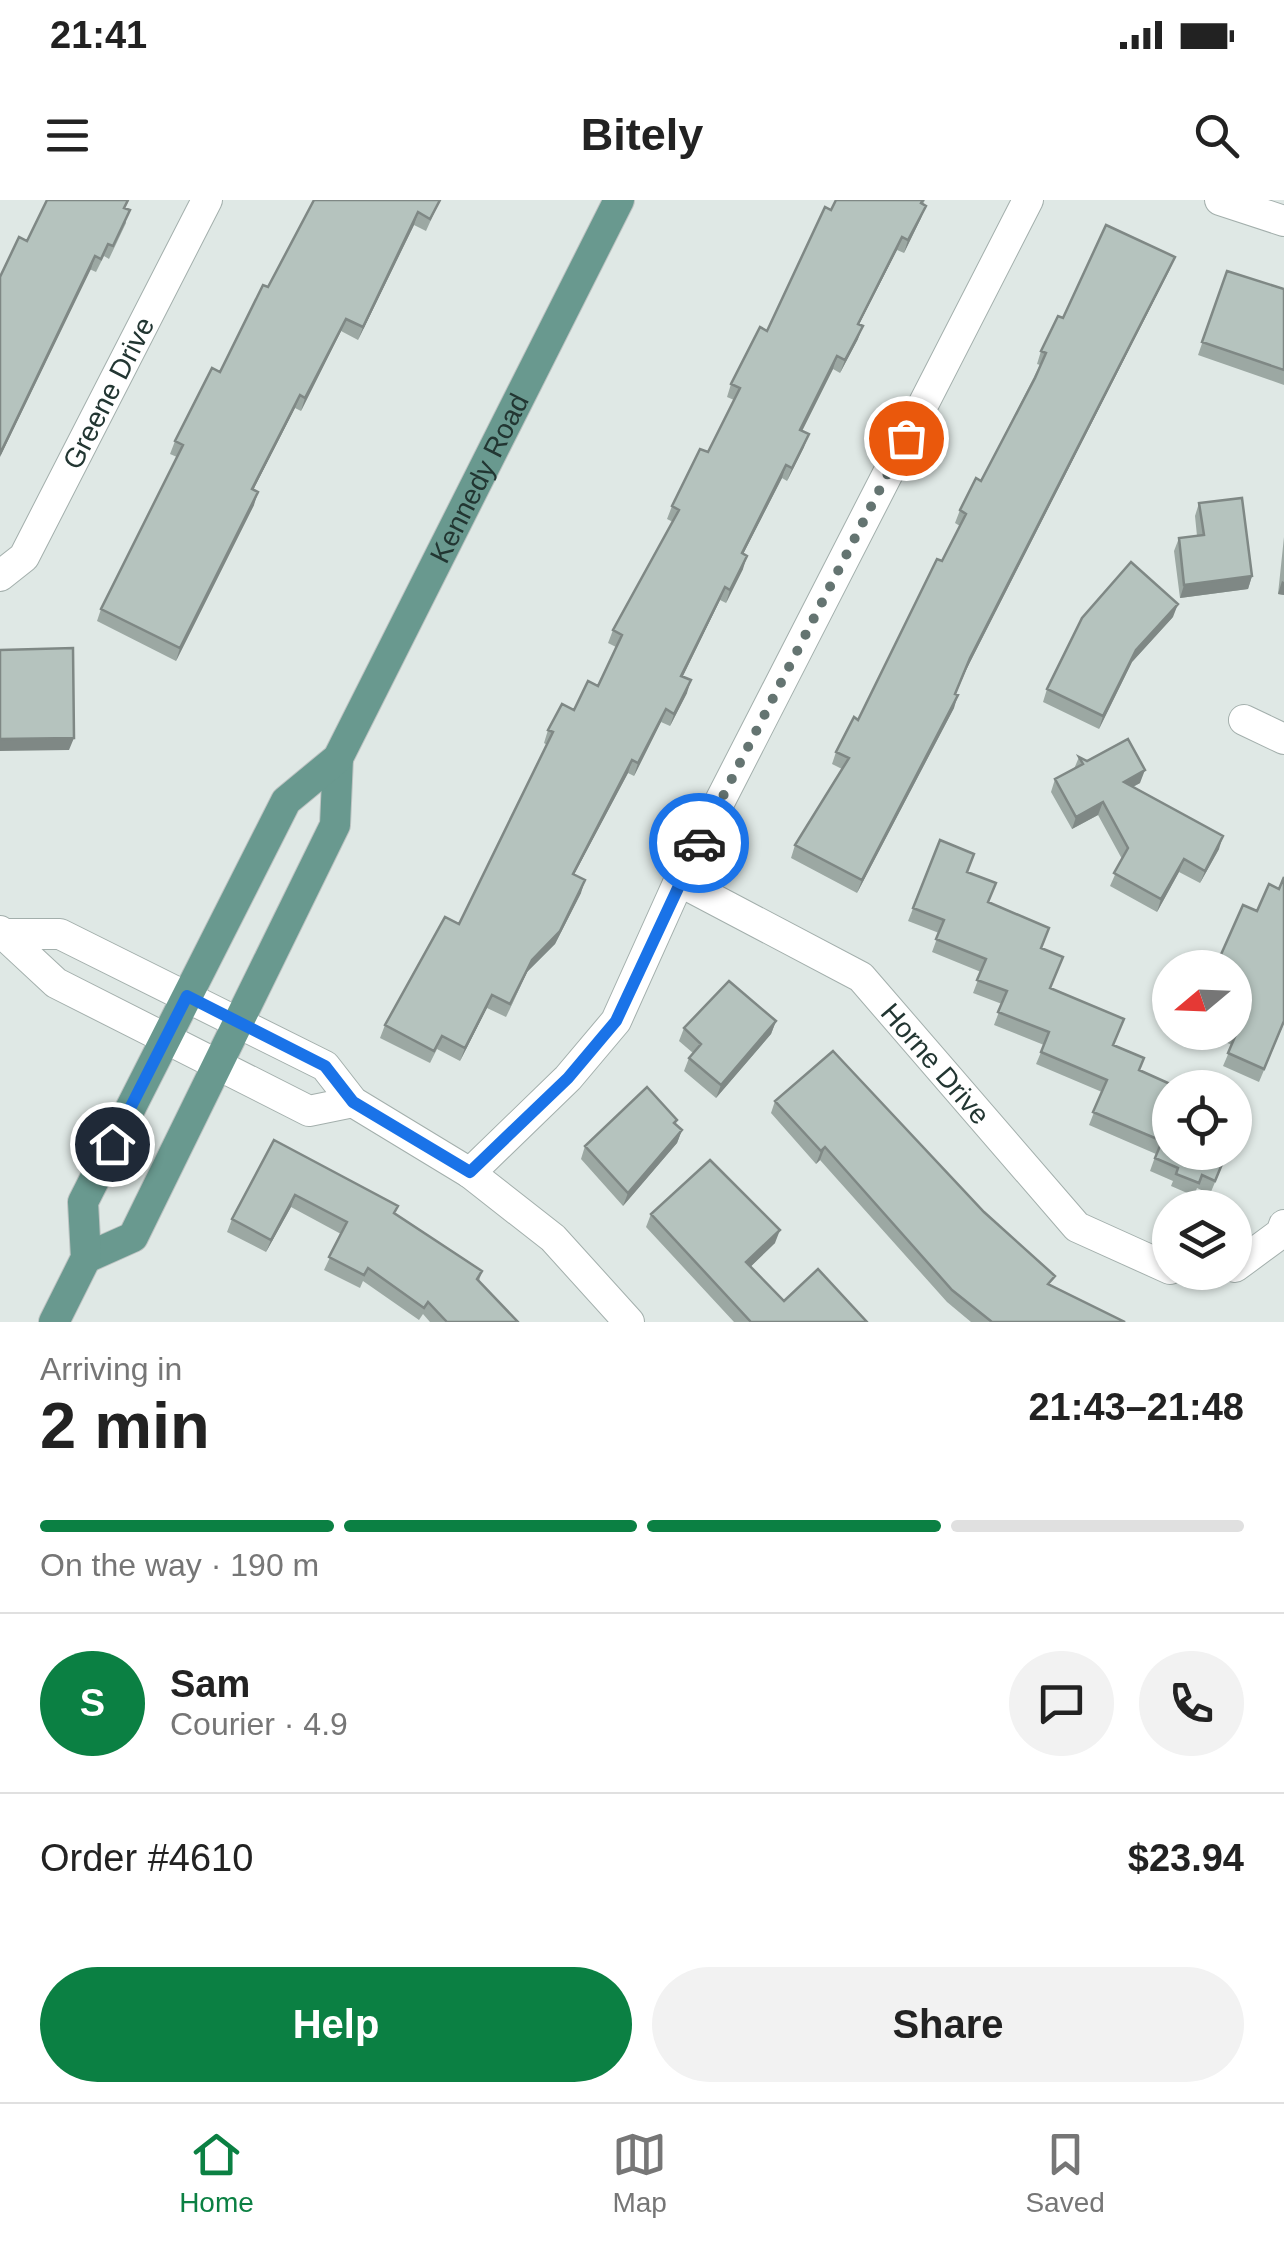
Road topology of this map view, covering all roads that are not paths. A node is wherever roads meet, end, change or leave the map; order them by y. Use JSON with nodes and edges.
{"nodes":[{"id":1,"x":208,"y":200,"type":"edge"},
{"id":2,"x":618,"y":200,"type":"edge"},
{"id":3,"x":1028,"y":200,"type":"edge"},
{"id":4,"x":1220,"y":200,"type":"edge"},
{"id":5,"x":1284,"y":221,"type":"edge"},
{"id":6,"x":0,"y":576,"type":"edge"},
{"id":7,"x":1244,"y":720,"type":"dead end"},
{"id":8,"x":1284,"y":739,"type":"edge"},
{"id":9,"x":338,"y":758,"type":"junction"},
{"id":10,"x":679,"y":881,"type":"junction"},
{"id":11,"x":3,"y":933,"type":"edge"},
{"id":12,"x":187,"y":996,"type":"junction"},
{"id":13,"x":239,"y":1022,"type":"junction"},
{"id":14,"x":165,"y":1040,"type":"junction"},
{"id":15,"x":217,"y":1066,"type":"junction"},
{"id":16,"x":353,"y":1102,"type":"junction"},
{"id":17,"x":470,"y":1172,"type":"junction"},
{"id":18,"x":1284,"y":1225,"type":"edge"},
{"id":19,"x":1252,"y":1254,"type":"edge"},
{"id":20,"x":86,"y":1258,"type":"junction"},
{"id":21,"x":1152,"y":1261,"type":"edge"},
{"id":22,"x":54,"y":1322,"type":"edge"},
{"id":23,"x":629,"y":1322,"type":"edge"}],
"edges":[{"from":1,"to":6,"type":"street","name":"Greene Drive"},
{"from":2,"to":9,"type":"main road","name":"Kennedy Road"},
{"from":3,"to":10,"type":"street"},
{"from":4,"to":5,"type":"street"},
{"from":7,"to":8,"type":"street"},
{"from":9,"to":12,"type":"main road","name":"Kennedy Road"},
{"from":9,"to":13,"type":"main road","name":"Kennedy Road"},
{"from":10,"to":17,"type":"street"},
{"from":10,"to":21,"type":"street","name":"Horne Drive"},
{"from":11,"to":12,"type":"street"},
{"from":11,"to":14,"type":"street"},
{"from":12,"to":13,"type":"street"},
{"from":12,"to":14,"type":"main road","name":"Kennedy Road"},
{"from":13,"to":15,"type":"main road","name":"Kennedy Road"},
{"from":13,"to":16,"type":"street"},
{"from":14,"to":15,"type":"street"},
{"from":14,"to":20,"type":"main road","name":"Kennedy Road"},
{"from":15,"to":16,"type":"street"},
{"from":15,"to":20,"type":"main road","name":"Kennedy Road"},
{"from":16,"to":17,"type":"street"},
{"from":17,"to":23,"type":"street"},
{"from":18,"to":19,"type":"street"},
{"from":20,"to":22,"type":"main road","name":"Kennedy Road"}]}
